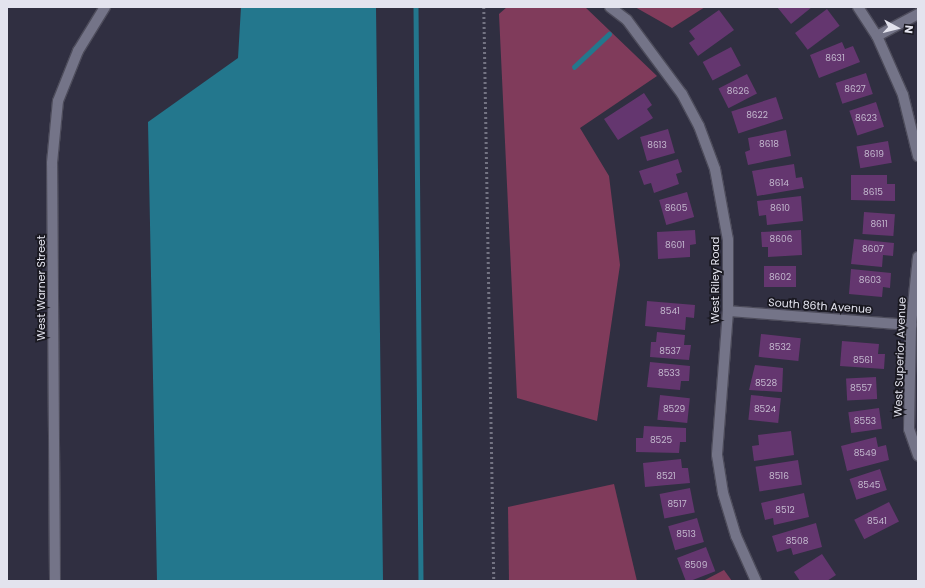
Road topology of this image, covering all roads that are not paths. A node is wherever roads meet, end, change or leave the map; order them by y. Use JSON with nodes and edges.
{"nodes":[{"id":1,"x":105,"y":7,"type":"edge"},
{"id":2,"x":610,"y":7,"type":"edge"},
{"id":3,"x":858,"y":7,"type":"edge"},
{"id":4,"x":918,"y":14,"type":"edge"},
{"id":5,"x":877,"y":36,"type":"junction"},
{"id":6,"x":918,"y":156,"type":"edge"},
{"id":7,"x":918,"y":257,"type":"edge"},
{"id":8,"x":728,"y":311,"type":"junction"},
{"id":9,"x":911,"y":324,"type":"junction"},
{"id":10,"x":918,"y":456,"type":"edge"},
{"id":11,"x":55,"y":581,"type":"edge"},
{"id":12,"x":756,"y":581,"type":"edge"}],
"edges":[{"from":1,"to":11,"type":"street","name":"West Warner Street"},
{"from":2,"to":8,"type":"street","name":"West Riley Road"},
{"from":3,"to":5,"type":"street"},
{"from":4,"to":5,"type":"street"},
{"from":5,"to":6,"type":"street"},
{"from":7,"to":9,"type":"street","name":"West Superior Avenue"},
{"from":8,"to":9,"type":"street","name":"South 86th Avenue"},
{"from":8,"to":12,"type":"street","name":"West Riley Road"},
{"from":9,"to":10,"type":"street","name":"West Superior Avenue"}]}
